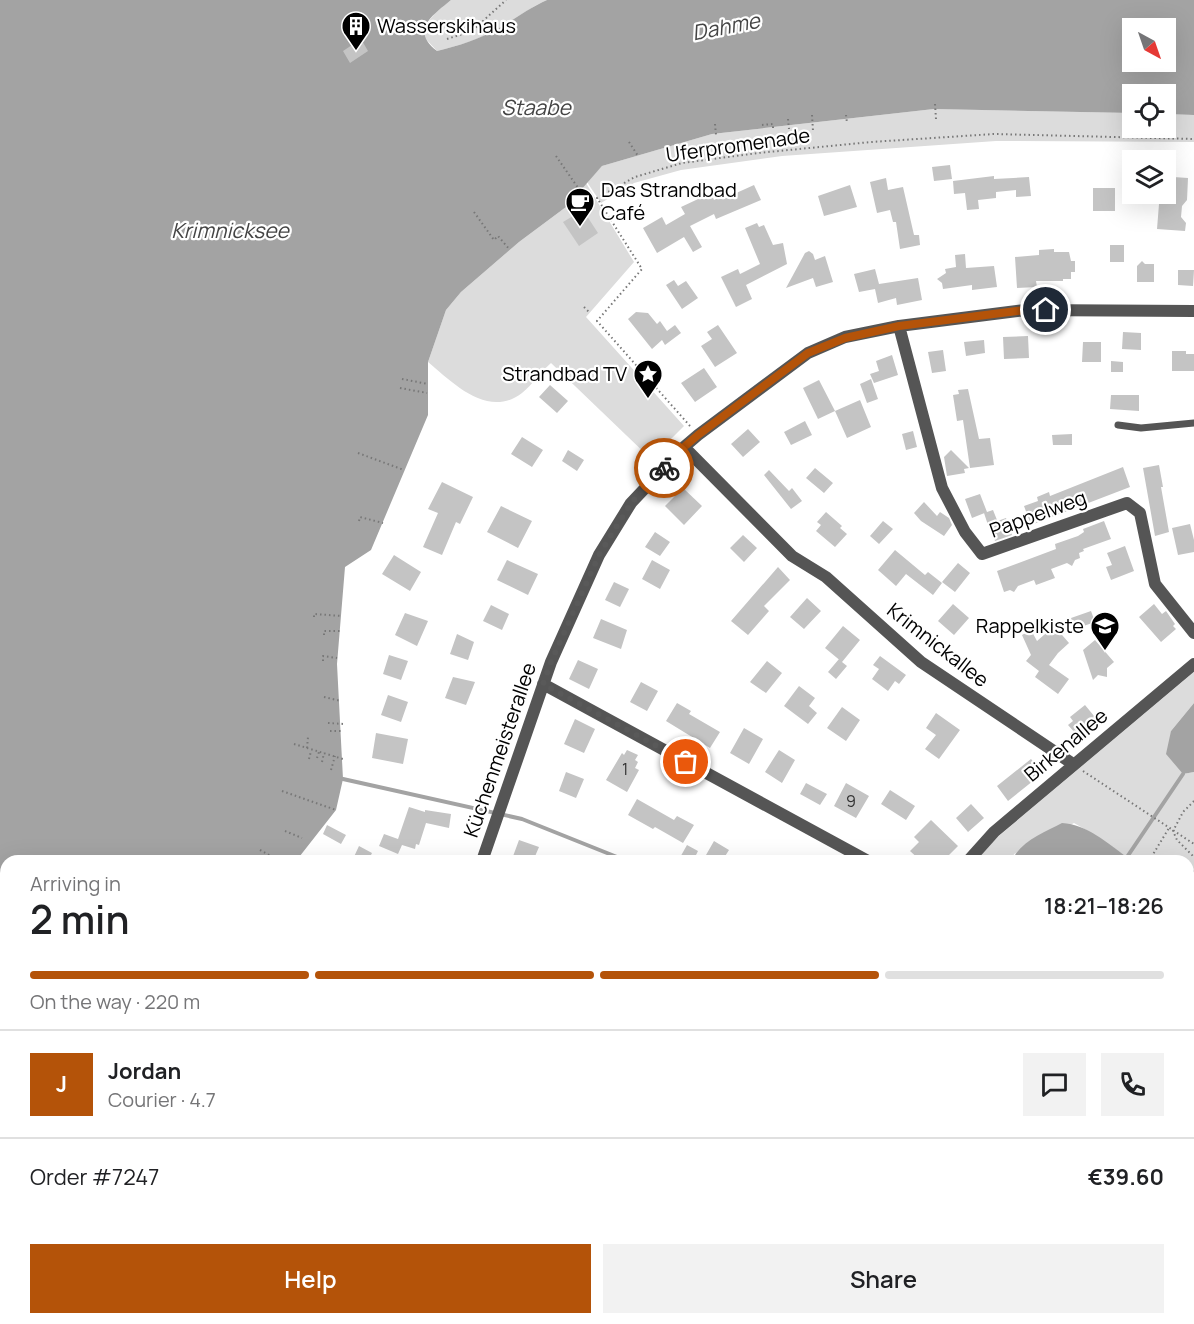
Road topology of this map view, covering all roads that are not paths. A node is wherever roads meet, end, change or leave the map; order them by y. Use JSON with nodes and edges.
{"nodes":[{"id":1,"x":1194,"y":311,"type":"edge"},
{"id":2,"x":899,"y":326,"type":"junction"},
{"id":3,"x":1194,"y":423,"type":"edge"},
{"id":4,"x":1118,"y":425,"type":"dead end"},
{"id":5,"x":684,"y":447,"type":"junction"},
{"id":6,"x":1194,"y":633,"type":"edge"},
{"id":7,"x":1194,"y":664,"type":"edge"},
{"id":8,"x":543,"y":684,"type":"junction"},
{"id":9,"x":1073,"y":764,"type":"junction"},
{"id":10,"x":484,"y":855,"type":"edge"},
{"id":11,"x":857,"y":855,"type":"edge"},
{"id":12,"x":973,"y":855,"type":"edge"}],
"edges":[{"from":1,"to":2,"type":"street","name":"Küchenmeisterallee"},
{"from":2,"to":5,"type":"street","name":"Küchenmeisterallee"},
{"from":2,"to":6,"type":"street","name":"Pappelweg"},
{"from":3,"to":4,"type":"lane"},
{"from":5,"to":8,"type":"street","name":"Küchenmeisterallee"},
{"from":5,"to":9,"type":"street","name":"Krimnickallee"},
{"from":7,"to":9,"type":"street","name":"Birkenallee"},
{"from":8,"to":10,"type":"street","name":"Küchenmeisterallee"},
{"from":8,"to":11,"type":"street"},
{"from":9,"to":12,"type":"street","name":"Birkenallee"}]}
